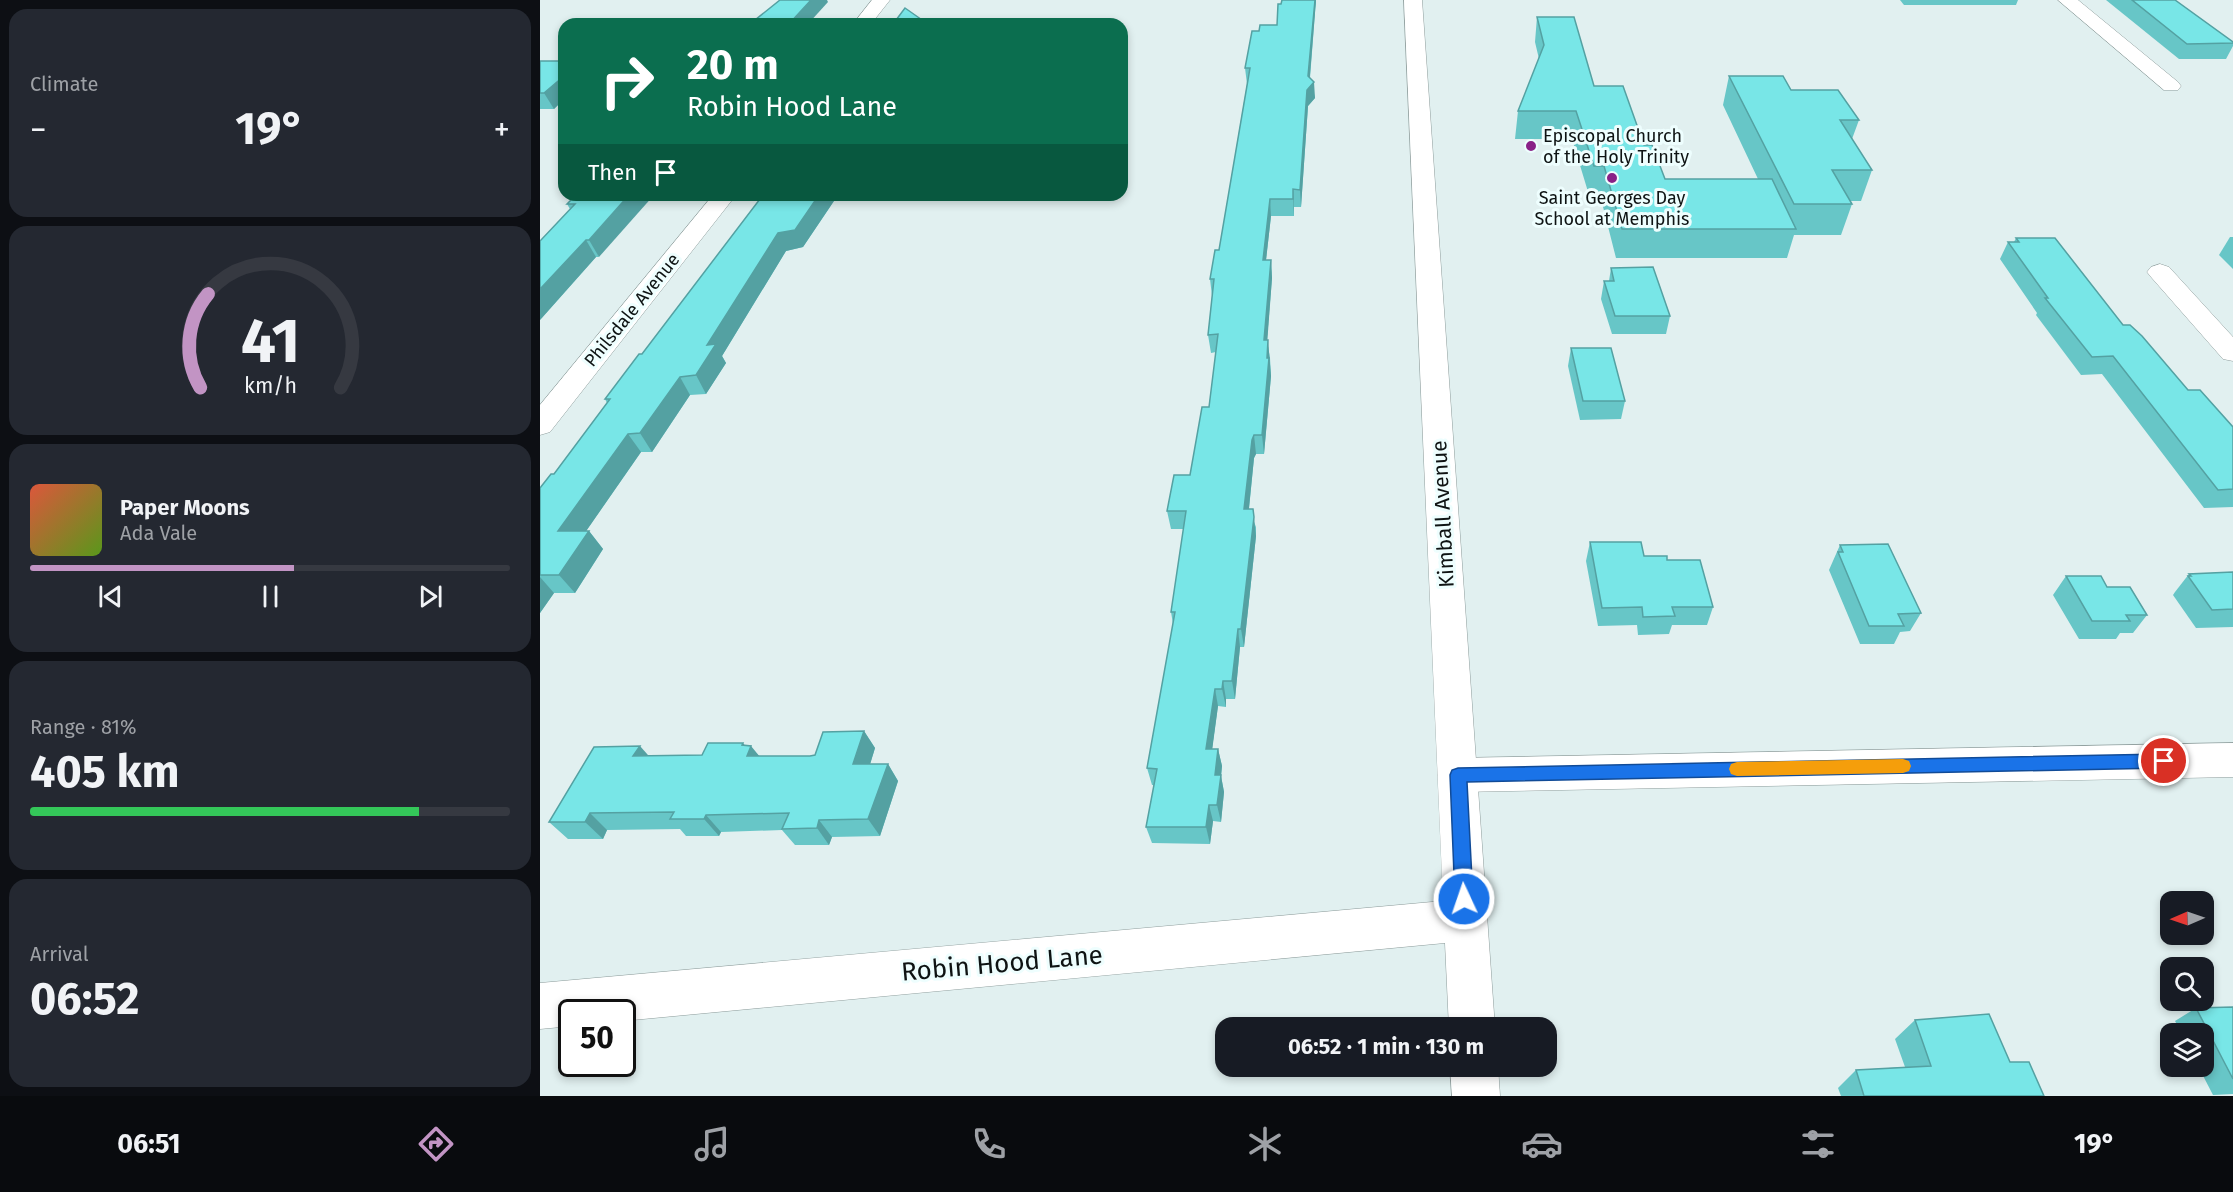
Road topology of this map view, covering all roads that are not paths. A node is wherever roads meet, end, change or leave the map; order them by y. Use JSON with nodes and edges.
{"nodes":[{"id":1,"x":881,"y":0,"type":"edge"},
{"id":2,"x":1413,"y":0,"type":"edge"},
{"id":3,"x":2067,"y":0,"type":"edge"},
{"id":4,"x":867,"y":18,"type":"edge"},
{"id":5,"x":2171,"y":86,"type":"dead end"},
{"id":6,"x":719,"y":201,"type":"edge"},
{"id":7,"x":2160,"y":272,"type":"dead end"},
{"id":8,"x":2233,"y":353,"type":"edge"},
{"id":9,"x":540,"y":425,"type":"edge"},
{"id":10,"x":2233,"y":760,"type":"edge"},
{"id":11,"x":1458,"y":775,"type":"junction"},
{"id":12,"x":1465,"y":920,"type":"junction"},
{"id":13,"x":540,"y":1006,"type":"edge"},
{"id":14,"x":1471,"y":1017,"type":"edge"},
{"id":15,"x":1475,"y":1077,"type":"edge"},
{"id":16,"x":1476,"y":1096,"type":"edge"}],
"edges":[{"from":1,"to":4,"type":"street"},
{"from":2,"to":11,"type":"street","name":"Kimball Avenue"},
{"from":3,"to":5,"type":"street"},
{"from":6,"to":9,"type":"street","name":"Philsdale Avenue"},
{"from":7,"to":8,"type":"street"},
{"from":10,"to":11,"type":"street"},
{"from":11,"to":12,"type":"street","name":"Kimball Avenue"},
{"from":12,"to":13,"type":"street","name":"Robin Hood Lane"},
{"from":12,"to":14,"type":"street","name":"Kimball Avenue"},
{"from":15,"to":16,"type":"street"}]}
